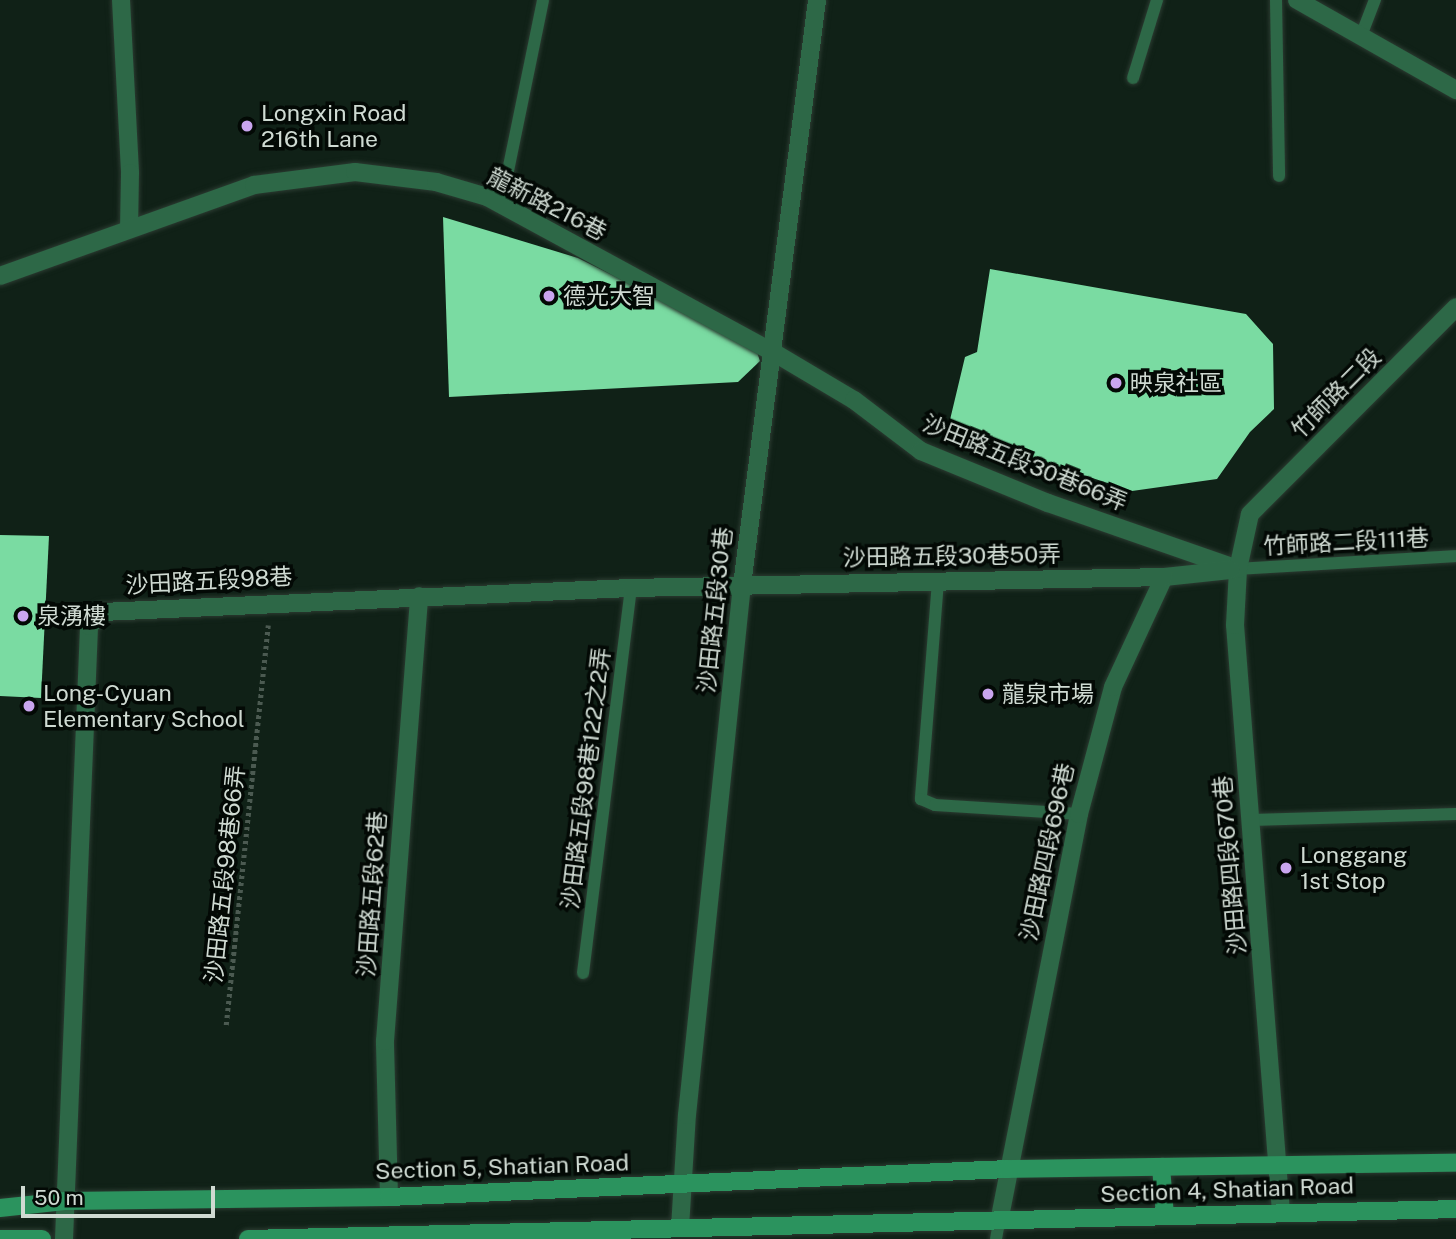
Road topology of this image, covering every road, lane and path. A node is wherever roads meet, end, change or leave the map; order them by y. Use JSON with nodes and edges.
{"nodes":[{"id":1,"x":121,"y":0,"type":"edge"},
{"id":2,"x":543,"y":0,"type":"edge"},
{"id":3,"x":817,"y":0,"type":"edge"},
{"id":4,"x":1157,"y":0,"type":"edge"},
{"id":5,"x":1276,"y":0,"type":"edge"},
{"id":6,"x":1297,"y":0,"type":"edge"},
{"id":7,"x":1374,"y":0,"type":"edge"},
{"id":8,"x":1361,"y":36,"type":"junction"},
{"id":9,"x":1133,"y":78,"type":"dead end"},
{"id":10,"x":1456,"y":90,"type":"edge"},
{"id":11,"x":1279,"y":176,"type":"dead end"},
{"id":12,"x":501,"y":205,"type":"junction"},
{"id":13,"x":129,"y":229,"type":"junction"},
{"id":14,"x":0,"y":276,"type":"edge"},
{"id":15,"x":1456,"y":307,"type":"edge"},
{"id":16,"x":773,"y":352,"type":"junction"},
{"id":17,"x":1250,"y":514,"type":"joint"},
{"id":18,"x":1456,"y":556,"type":"edge"},
{"id":19,"x":1238,"y":569,"type":"junction"},
{"id":20,"x":1164,"y":577,"type":"junction"},
{"id":21,"x":938,"y":581,"type":"junction"},
{"id":22,"x":742,"y":585,"type":"junction"},
{"id":23,"x":631,"y":588,"type":"junction"},
{"id":24,"x":419,"y":596,"type":"junction"},
{"id":25,"x":271,"y":602,"type":"junction"},
{"id":26,"x":1079,"y":814,"type":"junction"},
{"id":27,"x":1456,"y":814,"type":"edge"},
{"id":28,"x":1251,"y":820,"type":"junction"},
{"id":29,"x":583,"y":973,"type":"dead end"},
{"id":30,"x":226,"y":1025,"type":"dead end"},
{"id":31,"x":1456,"y":1163,"type":"edge"},
{"id":32,"x":1161,"y":1167,"type":"junction"},
{"id":33,"x":1279,"y":1167,"type":"junction"},
{"id":34,"x":1007,"y":1169,"type":"junction"},
{"id":35,"x":682,"y":1185,"type":"junction"},
{"id":36,"x":389,"y":1197,"type":"junction"},
{"id":37,"x":65,"y":1201,"type":"junction"},
{"id":38,"x":0,"y":1208,"type":"edge"},
{"id":39,"x":1456,"y":1209,"type":"edge"},
{"id":40,"x":1281,"y":1212,"type":"junction"},
{"id":41,"x":1165,"y":1216,"type":"junction"},
{"id":42,"x":680,"y":1228,"type":"junction"},
{"id":43,"x":998,"y":1230,"type":"edge"},
{"id":44,"x":0,"y":1239,"type":"edge"},
{"id":45,"x":42,"y":1239,"type":"edge"},
{"id":46,"x":64,"y":1239,"type":"edge"},
{"id":47,"x":248,"y":1239,"type":"edge"}],
"edges":[{"from":1,"to":13,"type":"street"},
{"from":2,"to":12,"type":"lane"},
{"from":3,"to":16,"type":"street","name":"沙田路五段30巷"},
{"from":4,"to":9,"type":"lane"},
{"from":5,"to":11,"type":"lane"},
{"from":6,"to":8,"type":"street"},
{"from":7,"to":8,"type":"lane"},
{"from":8,"to":10,"type":"street"},
{"from":12,"to":13,"type":"street","name":"龍新路216巷"},
{"from":12,"to":16,"type":"street","name":"龍新路216巷"},
{"from":13,"to":14,"type":"street","name":"龍新路216巷"},
{"from":15,"to":17,"type":"street","name":"竹師路二段"},
{"from":16,"to":19,"type":"street","name":"沙田路五段30巷66弄"},
{"from":16,"to":22,"type":"street","name":"沙田路五段30巷"},
{"from":17,"to":19,"type":"street","name":"沙田路四段670巷"},
{"from":18,"to":19,"type":"lane","name":"竹師路二段111巷"},
{"from":19,"to":20,"type":"street"},
{"from":19,"to":28,"type":"street","name":"沙田路四段670巷"},
{"from":20,"to":21,"type":"street","name":"沙田路五段30巷50弄"},
{"from":20,"to":26,"type":"street","name":"沙田路四段696巷"},
{"from":21,"to":22,"type":"street","name":"沙田路五段30巷50弄"},
{"from":21,"to":26,"type":"lane"},
{"from":22,"to":23,"type":"street","name":"沙田路五段98巷"},
{"from":22,"to":35,"type":"street","name":"沙田路五段30巷"},
{"from":23,"to":24,"type":"street","name":"沙田路五段98巷"},
{"from":23,"to":29,"type":"lane","name":"沙田路五段98巷122之2弄"},
{"from":24,"to":25,"type":"street","name":"沙田路五段98巷"},
{"from":24,"to":36,"type":"street","name":"沙田路五段62巷"},
{"from":25,"to":30,"type":"path","name":"沙田路五段98巷66弄"},
{"from":25,"to":37,"type":"street","name":"沙田路五段98巷"},
{"from":26,"to":34,"type":"street","name":"沙田路四段696巷"},
{"from":27,"to":28,"type":"lane"},
{"from":28,"to":33,"type":"street","name":"沙田路四段670巷"},
{"from":31,"to":33,"type":"street","name":"Section 4, Shatian Road"},
{"from":32,"to":33,"type":"street","name":"Section 4, Shatian Road"},
{"from":32,"to":34,"type":"street","name":"Section 4, Shatian Road"},
{"from":32,"to":41,"type":"street"},
{"from":33,"to":40,"type":"street","name":"沙田路四段670巷"},
{"from":34,"to":35,"type":"street","name":"Section 5, Shatian Road"},
{"from":34,"to":43,"type":"street","name":"沙田路四段696巷"},
{"from":35,"to":36,"type":"street","name":"Section 5, Shatian Road"},
{"from":35,"to":42,"type":"street","name":"沙田路五段30巷"},
{"from":36,"to":37,"type":"street","name":"Section 5, Shatian Road"},
{"from":37,"to":38,"type":"street","name":"Section 5, Shatian Road"},
{"from":37,"to":46,"type":"street","name":"沙田路五段98巷"},
{"from":39,"to":40,"type":"street","name":"Section 4, Shatian Road"},
{"from":40,"to":41,"type":"street","name":"Section 4, Shatian Road"},
{"from":41,"to":43,"type":"street","name":"Section 4, Shatian Road"},
{"from":42,"to":43,"type":"street"},
{"from":42,"to":47,"type":"street"},
{"from":44,"to":45,"type":"street"}]}
